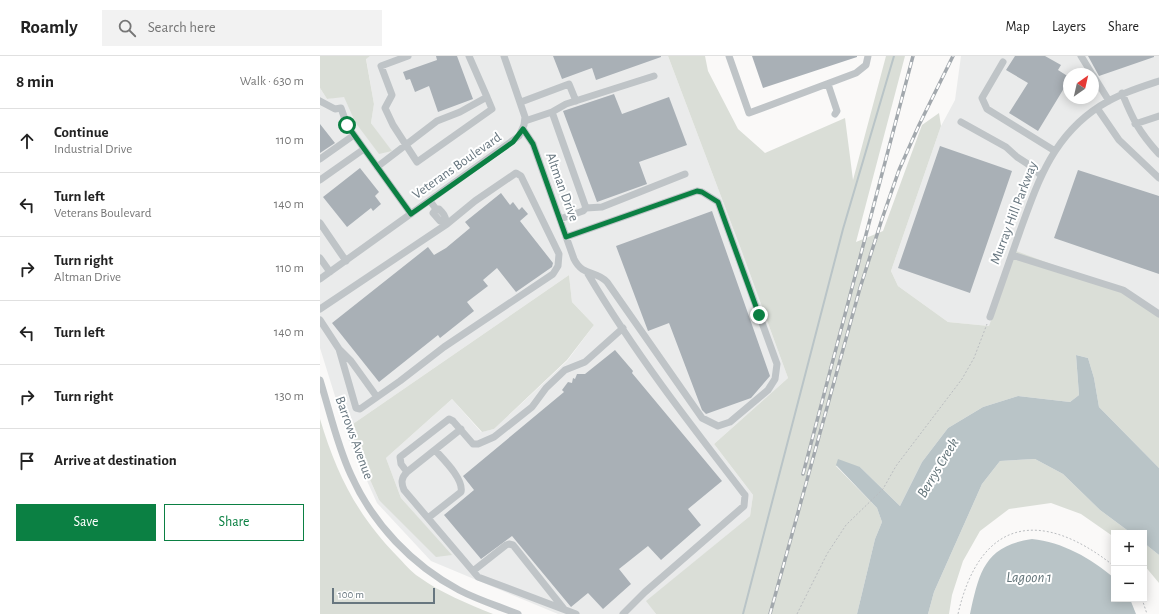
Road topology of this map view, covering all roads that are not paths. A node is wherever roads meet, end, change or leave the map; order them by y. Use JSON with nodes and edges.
{"nodes":[{"id":1,"x":408,"y":56,"type":"edge"},
{"id":2,"x":469,"y":56,"type":"edge"},
{"id":3,"x":504,"y":56,"type":"edge"},
{"id":4,"x":729,"y":56,"type":"edge"},
{"id":5,"x":868,"y":56,"type":"edge"},
{"id":6,"x":1082,"y":56,"type":"edge"},
{"id":7,"x":1003,"y":62,"type":"dead end"},
{"id":8,"x":1089,"y":68,"type":"edge"},
{"id":9,"x":654,"y":76,"type":"dead end"},
{"id":10,"x":1159,"y":81,"type":"edge"},
{"id":11,"x":828,"y":84,"type":"junction"},
{"id":12,"x":1099,"y":85,"type":"edge"},
{"id":13,"x":1122,"y":94,"type":"junction"},
{"id":14,"x":488,"y":97,"type":"junction"},
{"id":15,"x":320,"y":101,"type":"edge"},
{"id":16,"x":576,"y":101,"type":"junction"},
{"id":17,"x":1109,"y":101,"type":"junction"},
{"id":18,"x":521,"y":102,"type":"junction"},
{"id":19,"x":1097,"y":108,"type":"junction"},
{"id":20,"x":552,"y":112,"type":"junction"},
{"id":21,"x":835,"y":114,"type":"dead end"},
{"id":22,"x":1159,"y":116,"type":"edge"},
{"id":23,"x":961,"y":122,"type":"dead end"},
{"id":24,"x":1135,"y":124,"type":"junction"},
{"id":25,"x":524,"y":125,"type":"junction"},
{"id":26,"x":354,"y":135,"type":"junction"},
{"id":27,"x":406,"y":144,"type":"junction"},
{"id":28,"x":364,"y":149,"type":"junction"},
{"id":29,"x":1055,"y":151,"type":"junction"},
{"id":30,"x":1159,"y":154,"type":"edge"},
{"id":31,"x":320,"y":159,"type":"edge"},
{"id":32,"x":377,"y":167,"type":"junction"},
{"id":33,"x":685,"y":174,"type":"dead end"},
{"id":34,"x":1040,"y":176,"type":"junction"},
{"id":35,"x":1159,"y":178,"type":"edge"},
{"id":36,"x":320,"y":180,"type":"edge"},
{"id":37,"x":430,"y":201,"type":"junction"},
{"id":38,"x":586,"y":208,"type":"junction"},
{"id":39,"x":411,"y":214,"type":"junction"},
{"id":40,"x":560,"y":219,"type":"junction"},
{"id":41,"x":320,"y":223,"type":"edge"},
{"id":42,"x":446,"y":223,"type":"junction"},
{"id":43,"x":566,"y":237,"type":"junction"},
{"id":44,"x":1012,"y":255,"type":"junction"},
{"id":45,"x":320,"y":258,"type":"edge"},
{"id":46,"x":346,"y":261,"type":"junction"},
{"id":47,"x":330,"y":272,"type":"junction"},
{"id":48,"x":588,"y":274,"type":"junction"},
{"id":49,"x":320,"y":280,"type":"edge"},
{"id":50,"x":320,"y":309,"type":"edge"},
{"id":51,"x":1158,"y":312,"type":"edge"},
{"id":52,"x":990,"y":317,"type":"road end"},
{"id":53,"x":320,"y":320,"type":"edge"},
{"id":54,"x":623,"y":328,"type":"junction"},
{"id":55,"x":339,"y":349,"type":"junction"},
{"id":56,"x":320,"y":380,"type":"edge"},
{"id":57,"x":377,"y":397,"type":"junction"},
{"id":58,"x":461,"y":429,"type":"junction"},
{"id":59,"x":435,"y":450,"type":"junction"},
{"id":60,"x":407,"y":472,"type":"junction"},
{"id":61,"x":428,"y":518,"type":"junction"},
{"id":62,"x":473,"y":571,"type":"junction"},
{"id":63,"x":564,"y":610,"type":"junction"},
{"id":64,"x":518,"y":614,"type":"edge"},
{"id":65,"x":576,"y":614,"type":"edge"},
{"id":66,"x":623,"y":614,"type":"edge"}],
"edges":[{"from":1,"to":27,"type":"street"},
{"from":2,"to":14,"type":"street"},
{"from":3,"to":18,"type":"street"},
{"from":4,"to":11,"type":"street"},
{"from":5,"to":11,"type":"street"},
{"from":6,"to":8,"type":"street"},
{"from":7,"to":29,"type":"street"},
{"from":9,"to":16,"type":"street"},
{"from":10,"to":13,"type":"street","name":"Murray Hill Parkway"},
{"from":11,"to":21,"type":"street"},
{"from":12,"to":17,"type":"street"},
{"from":13,"to":17,"type":"street","name":"Murray Hill Parkway"},
{"from":13,"to":24,"type":"street"},
{"from":14,"to":27,"type":"street"},
{"from":14,"to":27,"type":"street"},
{"from":15,"to":26,"type":"street"},
{"from":16,"to":18,"type":"street"},
{"from":16,"to":20,"type":"street"},
{"from":17,"to":19,"type":"street","name":"Murray Hill Parkway"},
{"from":18,"to":25,"type":"street"},
{"from":19,"to":29,"type":"street","name":"Murray Hill Parkway"},
{"from":19,"to":35,"type":"street"},
{"from":20,"to":25,"type":"street"},
{"from":20,"to":38,"type":"street"},
{"from":22,"to":24,"type":"street"},
{"from":23,"to":34,"type":"street"},
{"from":24,"to":30,"type":"street"},
{"from":25,"to":37,"type":"street","name":"Veterans Boulevard"},
{"from":25,"to":40,"type":"street","name":"Altman Drive"},
{"from":26,"to":28,"type":"street"},
{"from":26,"to":31,"type":"street"},
{"from":27,"to":32,"type":"street"},
{"from":28,"to":32,"type":"street"},
{"from":28,"to":36,"type":"street"},
{"from":29,"to":34,"type":"street","name":"Murray Hill Parkway"},
{"from":32,"to":39,"type":"street"},
{"from":33,"to":38,"type":"street"},
{"from":34,"to":44,"type":"street","name":"Murray Hill Parkway"},
{"from":37,"to":39,"type":"street","name":"Veterans Boulevard"},
{"from":37,"to":42,"type":"street"},
{"from":38,"to":40,"type":"street"},
{"from":39,"to":46,"type":"street","name":"Veterans Boulevard"},
{"from":40,"to":43,"type":"street","name":"Altman Drive"},
{"from":41,"to":46,"type":"street"},
{"from":42,"to":50,"type":"street"},
{"from":42,"to":57,"type":"street"},
{"from":43,"to":48,"type":"street","name":"Altman Drive"},
{"from":43,"to":48,"type":"street"},
{"from":44,"to":51,"type":"street"},
{"from":44,"to":52,"type":"street","name":"Murray Hill Parkway"},
{"from":45,"to":47,"type":"street"},
{"from":46,"to":47,"type":"street","name":"Veterans Boulevard"},
{"from":47,"to":49,"type":"street","name":"Veterans Boulevard"},
{"from":48,"to":54,"type":"street"},
{"from":53,"to":55,"type":"street"},
{"from":54,"to":58,"type":"street"},
{"from":54,"to":66,"type":"street"},
{"from":55,"to":57,"type":"street"},
{"from":55,"to":57,"type":"street"},
{"from":56,"to":64,"type":"street","name":"Barrows Avenue"},
{"from":58,"to":59,"type":"street"},
{"from":58,"to":60,"type":"street"},
{"from":59,"to":60,"type":"street"},
{"from":59,"to":61,"type":"street"},
{"from":60,"to":61,"type":"street"},
{"from":61,"to":62,"type":"street"},
{"from":62,"to":63,"type":"street"},
{"from":62,"to":63,"type":"street"},
{"from":63,"to":65,"type":"street"}]}
